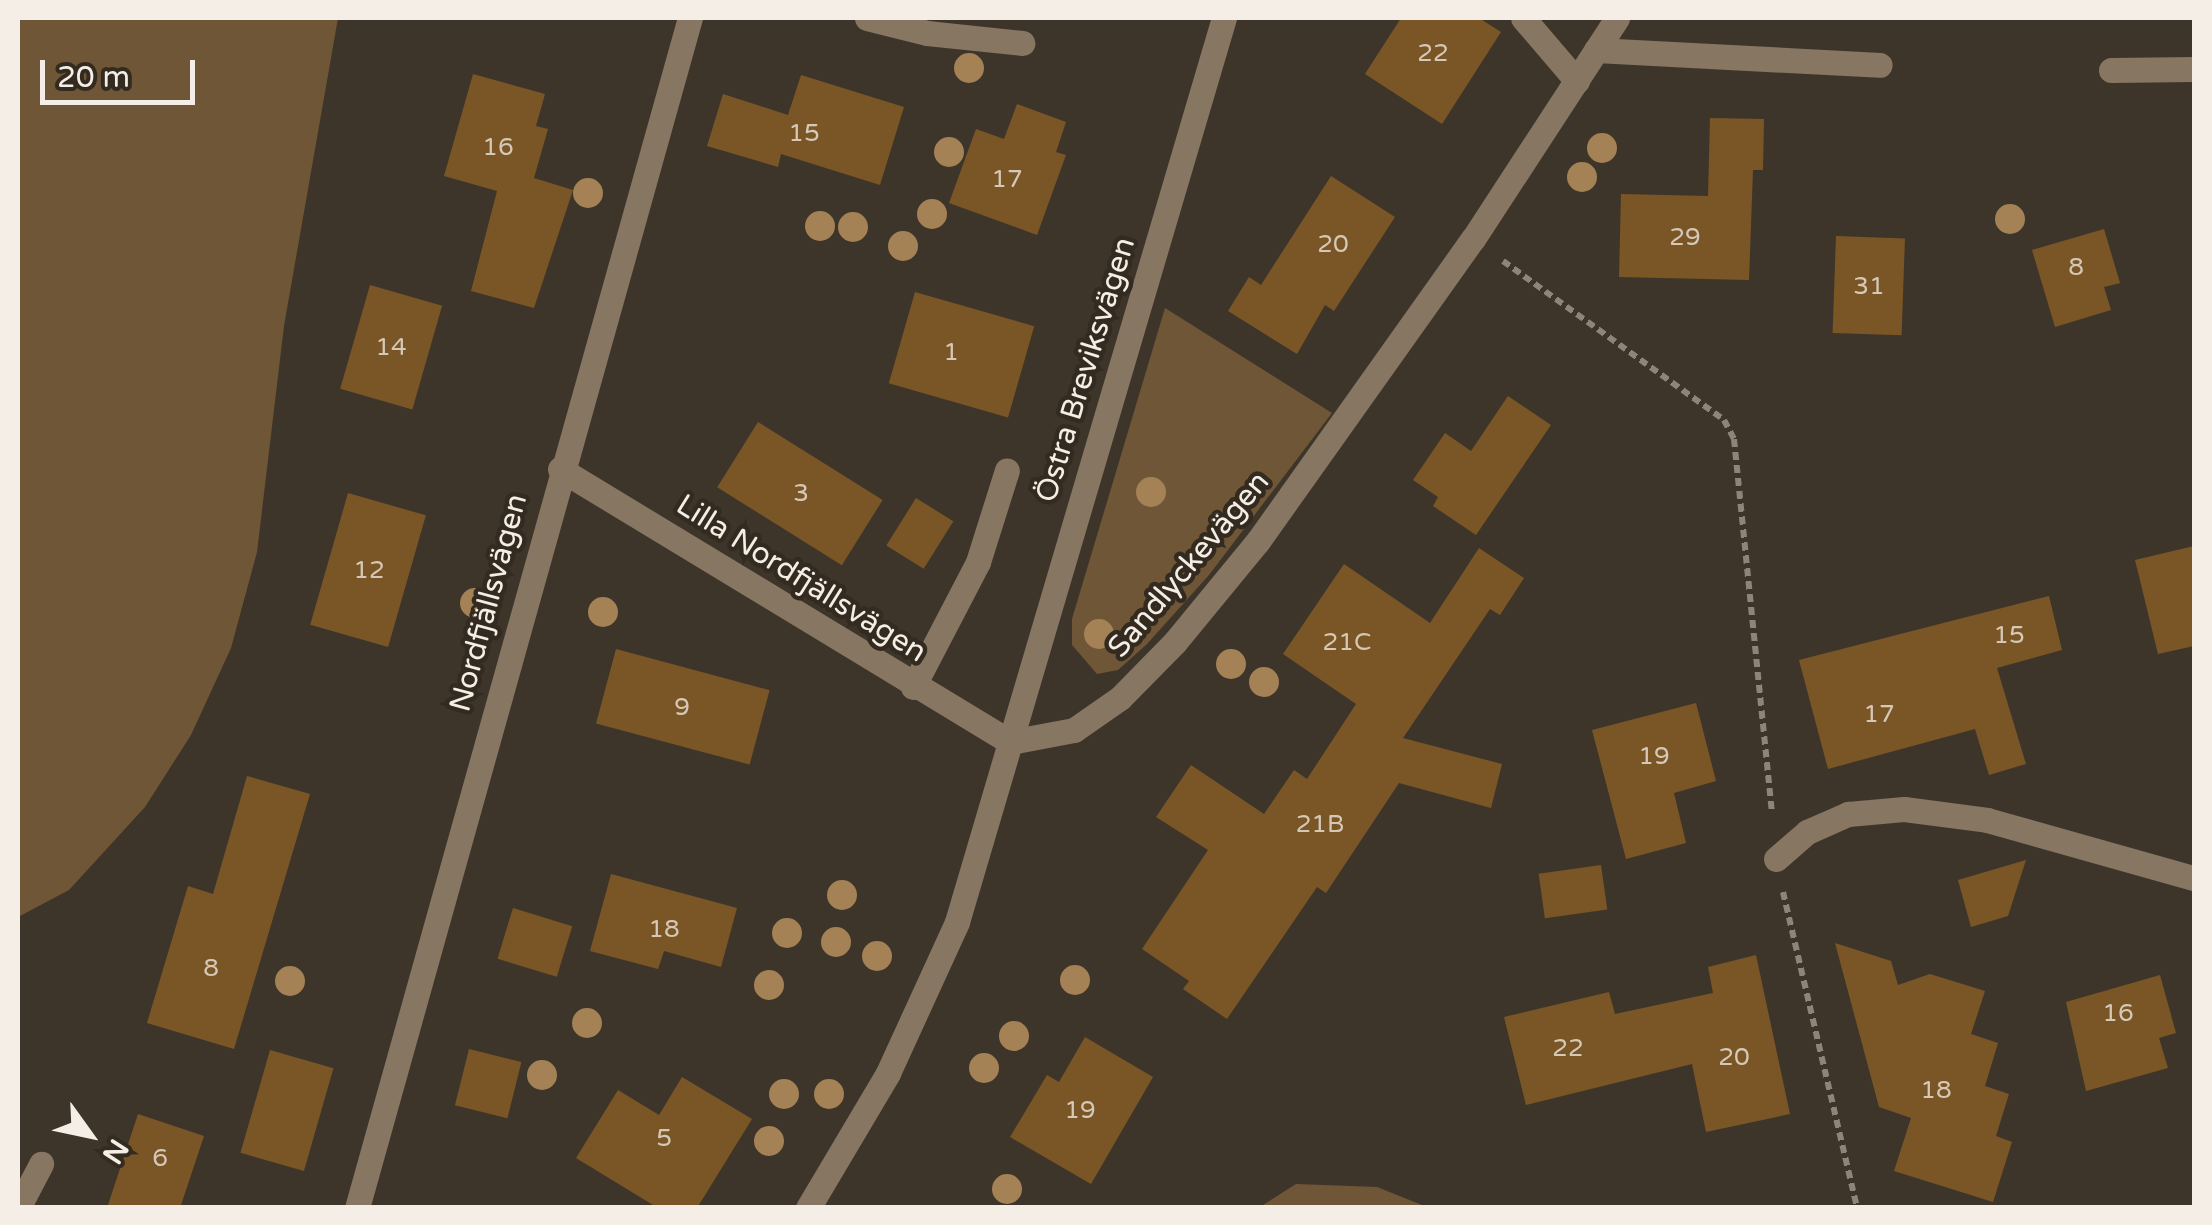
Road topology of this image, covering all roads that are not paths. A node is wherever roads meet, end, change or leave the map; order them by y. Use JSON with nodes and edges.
{"nodes":[{"id":1,"x":690,"y":18,"type":"edge"},
{"id":2,"x":867,"y":18,"type":"edge"},
{"id":3,"x":1224,"y":18,"type":"edge"},
{"id":4,"x":1523,"y":18,"type":"edge"},
{"id":5,"x":1616,"y":18,"type":"edge"},
{"id":6,"x":1022,"y":43,"type":"dead end"},
{"id":7,"x":1596,"y":50,"type":"junction"},
{"id":8,"x":1880,"y":65,"type":"dead end"},
{"id":9,"x":2194,"y":68,"type":"edge"},
{"id":10,"x":2111,"y":70,"type":"dead end"},
{"id":11,"x":1577,"y":81,"type":"junction"},
{"id":12,"x":560,"y":469,"type":"junction"},
{"id":13,"x":1006,"y":470,"type":"dead end"},
{"id":14,"x":913,"y":687,"type":"junction"},
{"id":15,"x":1010,"y":742,"type":"junction"},
{"id":16,"x":1776,"y":860,"type":"road end"},
{"id":17,"x":2194,"y":878,"type":"edge"},
{"id":18,"x":42,"y":1164,"type":"dead end"},
{"id":19,"x":18,"y":1208,"type":"edge"},
{"id":20,"x":357,"y":1208,"type":"edge"},
{"id":21,"x":808,"y":1208,"type":"edge"}],
"edges":[{"from":1,"to":12,"type":"street","name":"Nordfjällsvägen"},
{"from":2,"to":6,"type":"street"},
{"from":3,"to":15,"type":"street","name":"Östra Breviksvägen"},
{"from":4,"to":11,"type":"street"},
{"from":5,"to":7,"type":"street","name":"Sandlyckevägen"},
{"from":7,"to":8,"type":"street"},
{"from":7,"to":11,"type":"street","name":"Sandlyckevägen"},
{"from":9,"to":10,"type":"street"},
{"from":11,"to":15,"type":"street","name":"Sandlyckevägen"},
{"from":12,"to":14,"type":"street","name":"Lilla Nordfjällsvägen"},
{"from":12,"to":20,"type":"street","name":"Nordfjällsvägen"},
{"from":13,"to":14,"type":"street"},
{"from":14,"to":15,"type":"street","name":"Lilla Nordfjällsvägen"},
{"from":15,"to":21,"type":"street"},
{"from":16,"to":17,"type":"street"},
{"from":18,"to":19,"type":"street"}]}
